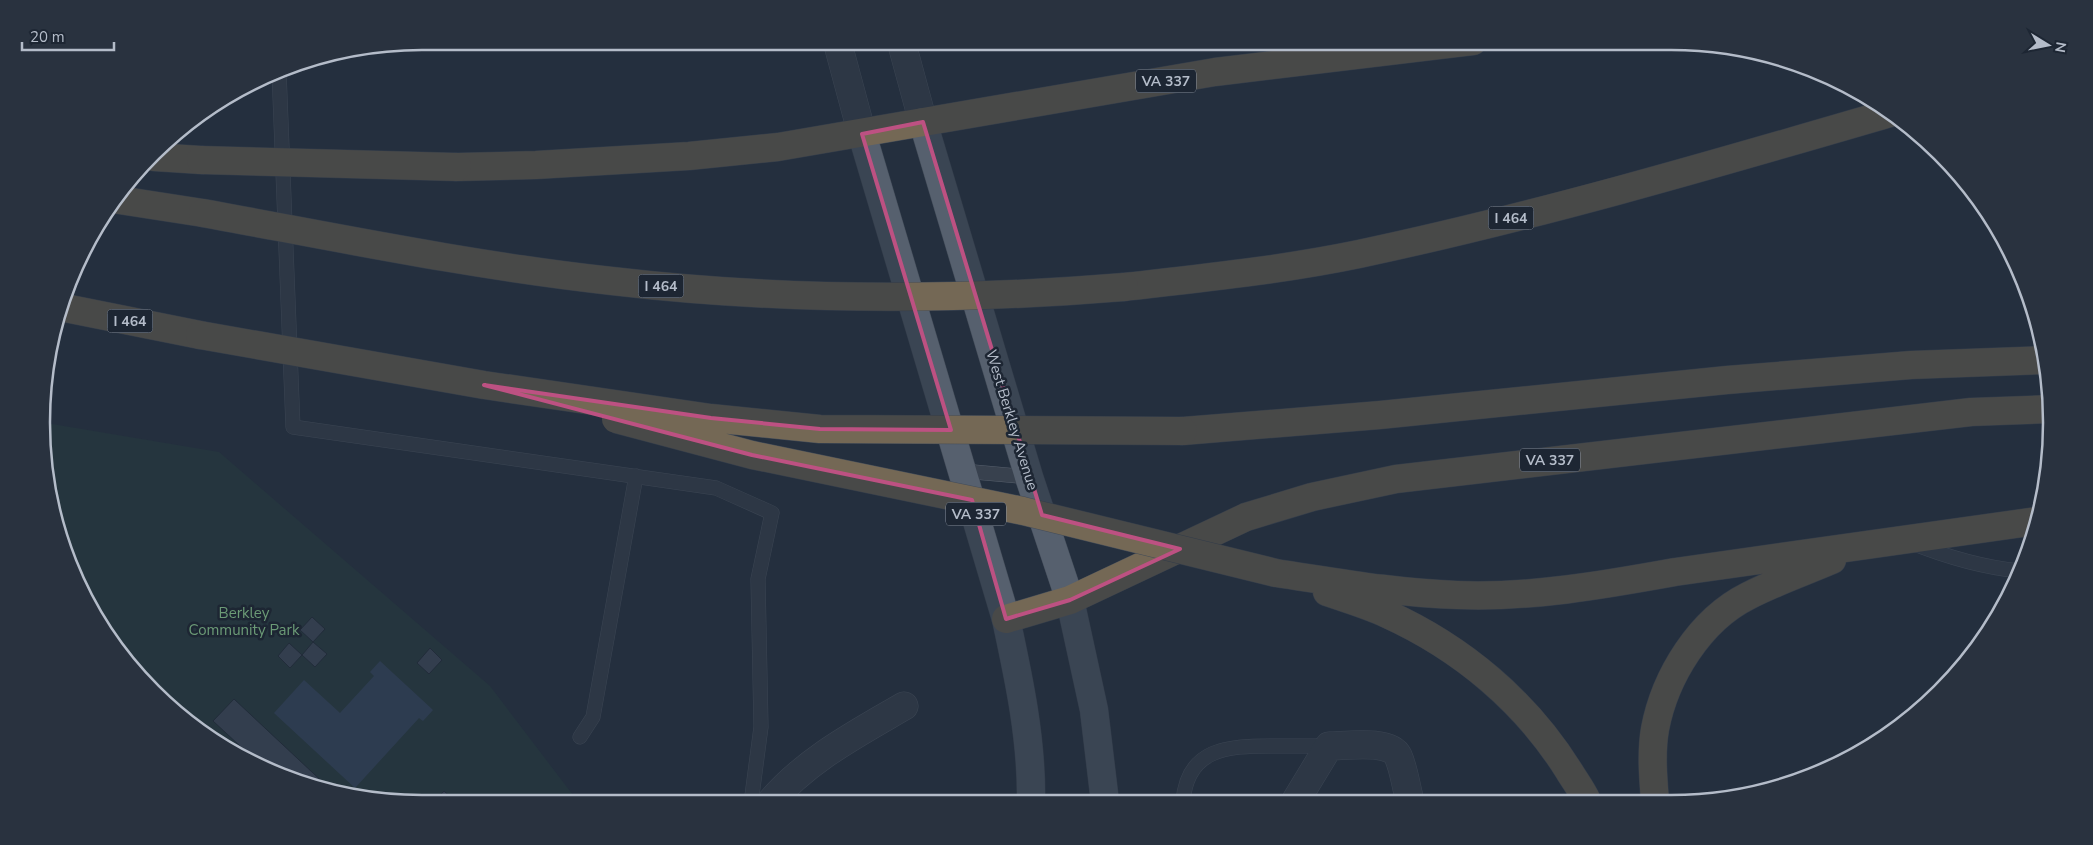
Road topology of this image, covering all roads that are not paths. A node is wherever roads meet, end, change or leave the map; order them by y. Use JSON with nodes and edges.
{"nodes":[{"id":1,"x":839,"y":50,"type":"edge"},
{"id":2,"x":903,"y":50,"type":"edge"},
{"id":3,"x":1397,"y":50,"type":"edge"},
{"id":4,"x":279,"y":78,"type":"edge"},
{"id":5,"x":1881,"y":116,"type":"edge"},
{"id":6,"x":923,"y":122,"type":"junction"},
{"id":7,"x":862,"y":134,"type":"junction"},
{"id":8,"x":161,"y":157,"type":"edge"},
{"id":9,"x":124,"y":201,"type":"edge"},
{"id":10,"x":68,"y":309,"type":"edge"},
{"id":11,"x":2038,"y":360,"type":"edge"},
{"id":12,"x":484,"y":385,"type":"junction"},
{"id":13,"x":2042,"y":409,"type":"edge"},
{"id":14,"x":963,"y":471,"type":"junction"},
{"id":15,"x":636,"y":476,"type":"junction"},
{"id":16,"x":1029,"y":476,"type":"junction"},
{"id":17,"x":2029,"y":522,"type":"edge"},
{"id":18,"x":1902,"y":539,"type":"junction"},
{"id":19,"x":1865,"y":546,"type":"junction"},
{"id":20,"x":2013,"y":570,"type":"edge"},
{"id":21,"x":1276,"y":573,"type":"junction"},
{"id":22,"x":1070,"y":600,"type":"junction"},
{"id":23,"x":1006,"y":619,"type":"junction"},
{"id":24,"x":904,"y":706,"type":"dead end"},
{"id":25,"x":580,"y":737,"type":"dead end"},
{"id":26,"x":1329,"y":746,"type":"junction"},
{"id":27,"x":752,"y":795,"type":"edge"},
{"id":28,"x":776,"y":795,"type":"edge"},
{"id":29,"x":1031,"y":795,"type":"edge"},
{"id":30,"x":1104,"y":795,"type":"edge"},
{"id":31,"x":1185,"y":795,"type":"edge"},
{"id":32,"x":1300,"y":795,"type":"edge"},
{"id":33,"x":1408,"y":795,"type":"edge"},
{"id":34,"x":1583,"y":795,"type":"edge"},
{"id":35,"x":1655,"y":795,"type":"edge"}],
"edges":[{"from":1,"to":7,"type":"street"},
{"from":2,"to":6,"type":"street","name":"West Berkley Avenue"},
{"from":3,"to":6,"type":"highway","number":"VA 337"},
{"from":4,"to":15,"type":"lane"},
{"from":5,"to":9,"type":"highway","number":"I 464","bridge":true},
{"from":6,"to":7,"type":"highway","number":"VA 337"},
{"from":6,"to":16,"type":"main road","name":"West Berkley Avenue"},
{"from":7,"to":8,"type":"highway","bridge":true},
{"from":7,"to":14,"type":"main road","number":"VA 337"},
{"from":10,"to":12,"type":"highway","number":"I 464","bridge":true},
{"from":11,"to":12,"type":"highway","bridge":true},
{"from":12,"to":21,"type":"highway","bridge":true},
{"from":13,"to":22,"type":"highway","number":"VA 337"},
{"from":14,"to":16,"type":"lane"},
{"from":14,"to":23,"type":"main road","number":"VA 337"},
{"from":15,"to":25,"type":"lane"},
{"from":15,"to":27,"type":"lane"},
{"from":16,"to":22,"type":"main road","name":"West Berkley Avenue"},
{"from":17,"to":18,"type":"highway"},
{"from":18,"to":19,"type":"highway"},
{"from":18,"to":20,"type":"lane"},
{"from":19,"to":21,"type":"highway"},
{"from":19,"to":35,"type":"highway"},
{"from":21,"to":34,"type":"highway"},
{"from":22,"to":23,"type":"highway"},
{"from":22,"to":30,"type":"main road","name":"West Berkley Avenue"},
{"from":23,"to":29,"type":"main road","number":"VA 337"},
{"from":24,"to":28,"type":"street"},
{"from":26,"to":31,"type":"lane"},
{"from":26,"to":32,"type":"street"},
{"from":26,"to":33,"type":"street"}]}
